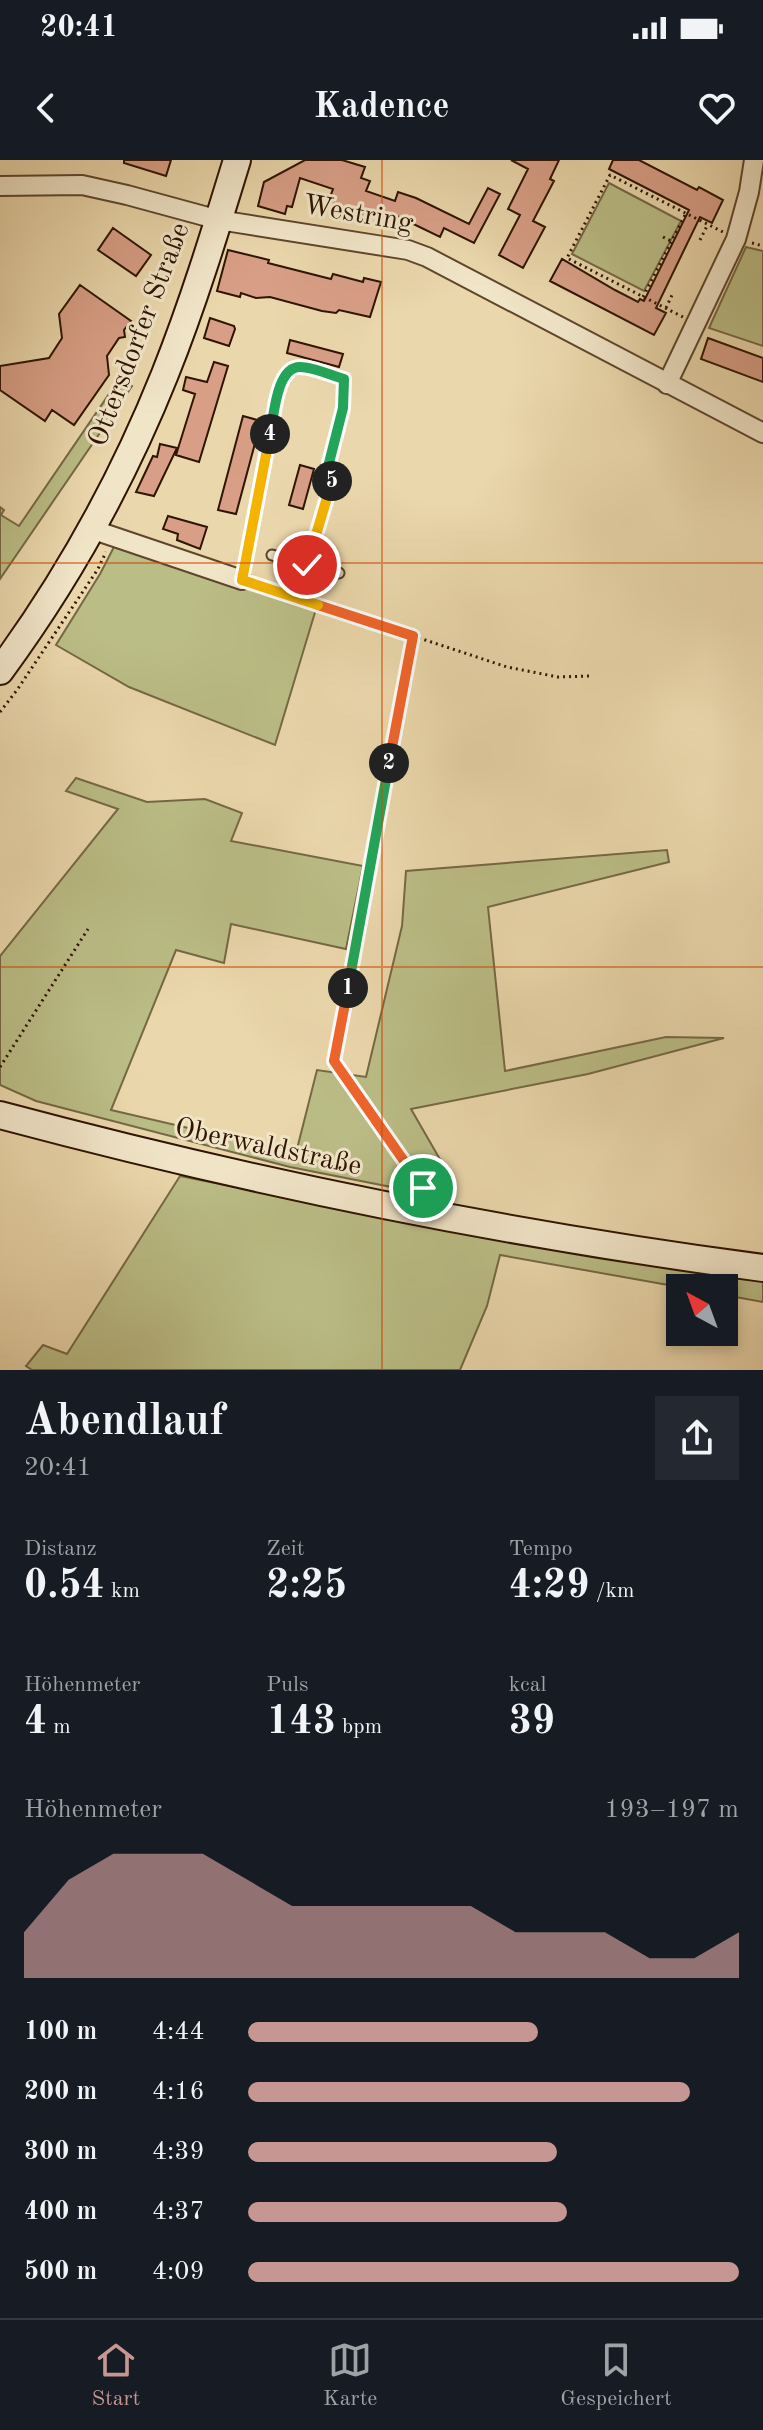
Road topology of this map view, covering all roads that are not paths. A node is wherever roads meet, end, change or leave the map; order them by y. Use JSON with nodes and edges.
{"nodes":[{"id":1,"x":237,"y":160,"type":"edge"},
{"id":2,"x":754,"y":160,"type":"edge"},
{"id":3,"x":0,"y":186,"type":"edge"},
{"id":4,"x":219,"y":220,"type":"junction"},
{"id":5,"x":667,"y":384,"type":"junction"},
{"id":6,"x":763,"y":433,"type":"edge"},
{"id":7,"x":102,"y":534,"type":"junction"},
{"id":8,"x":272,"y":555,"type":"dead end"},
{"id":9,"x":307,"y":565,"type":"junction"},
{"id":10,"x":339,"y":573,"type":"dead end"},
{"id":11,"x":242,"y":580,"type":"joint"},
{"id":12,"x":0,"y":671,"type":"edge"},
{"id":13,"x":0,"y":1115,"type":"edge"},
{"id":14,"x":763,"y":1268,"type":"edge"}],
"edges":[{"from":1,"to":4,"type":"street","name":"Ottersdorfer Straße"},
{"from":2,"to":5,"type":"street"},
{"from":3,"to":4,"type":"street","name":"Westring"},
{"from":4,"to":5,"type":"street","name":"Westring"},
{"from":4,"to":7,"type":"street","name":"Ottersdorfer Straße"},
{"from":5,"to":6,"type":"street","name":"Westring"},
{"from":7,"to":11,"type":"street"},
{"from":7,"to":12,"type":"street","name":"Ottersdorfer Straße"},
{"from":8,"to":9,"type":"lane"},
{"from":9,"to":10,"type":"lane"},
{"from":9,"to":11,"type":"lane"},
{"from":13,"to":14,"type":"street","name":"Oberwaldstraße"}]}
